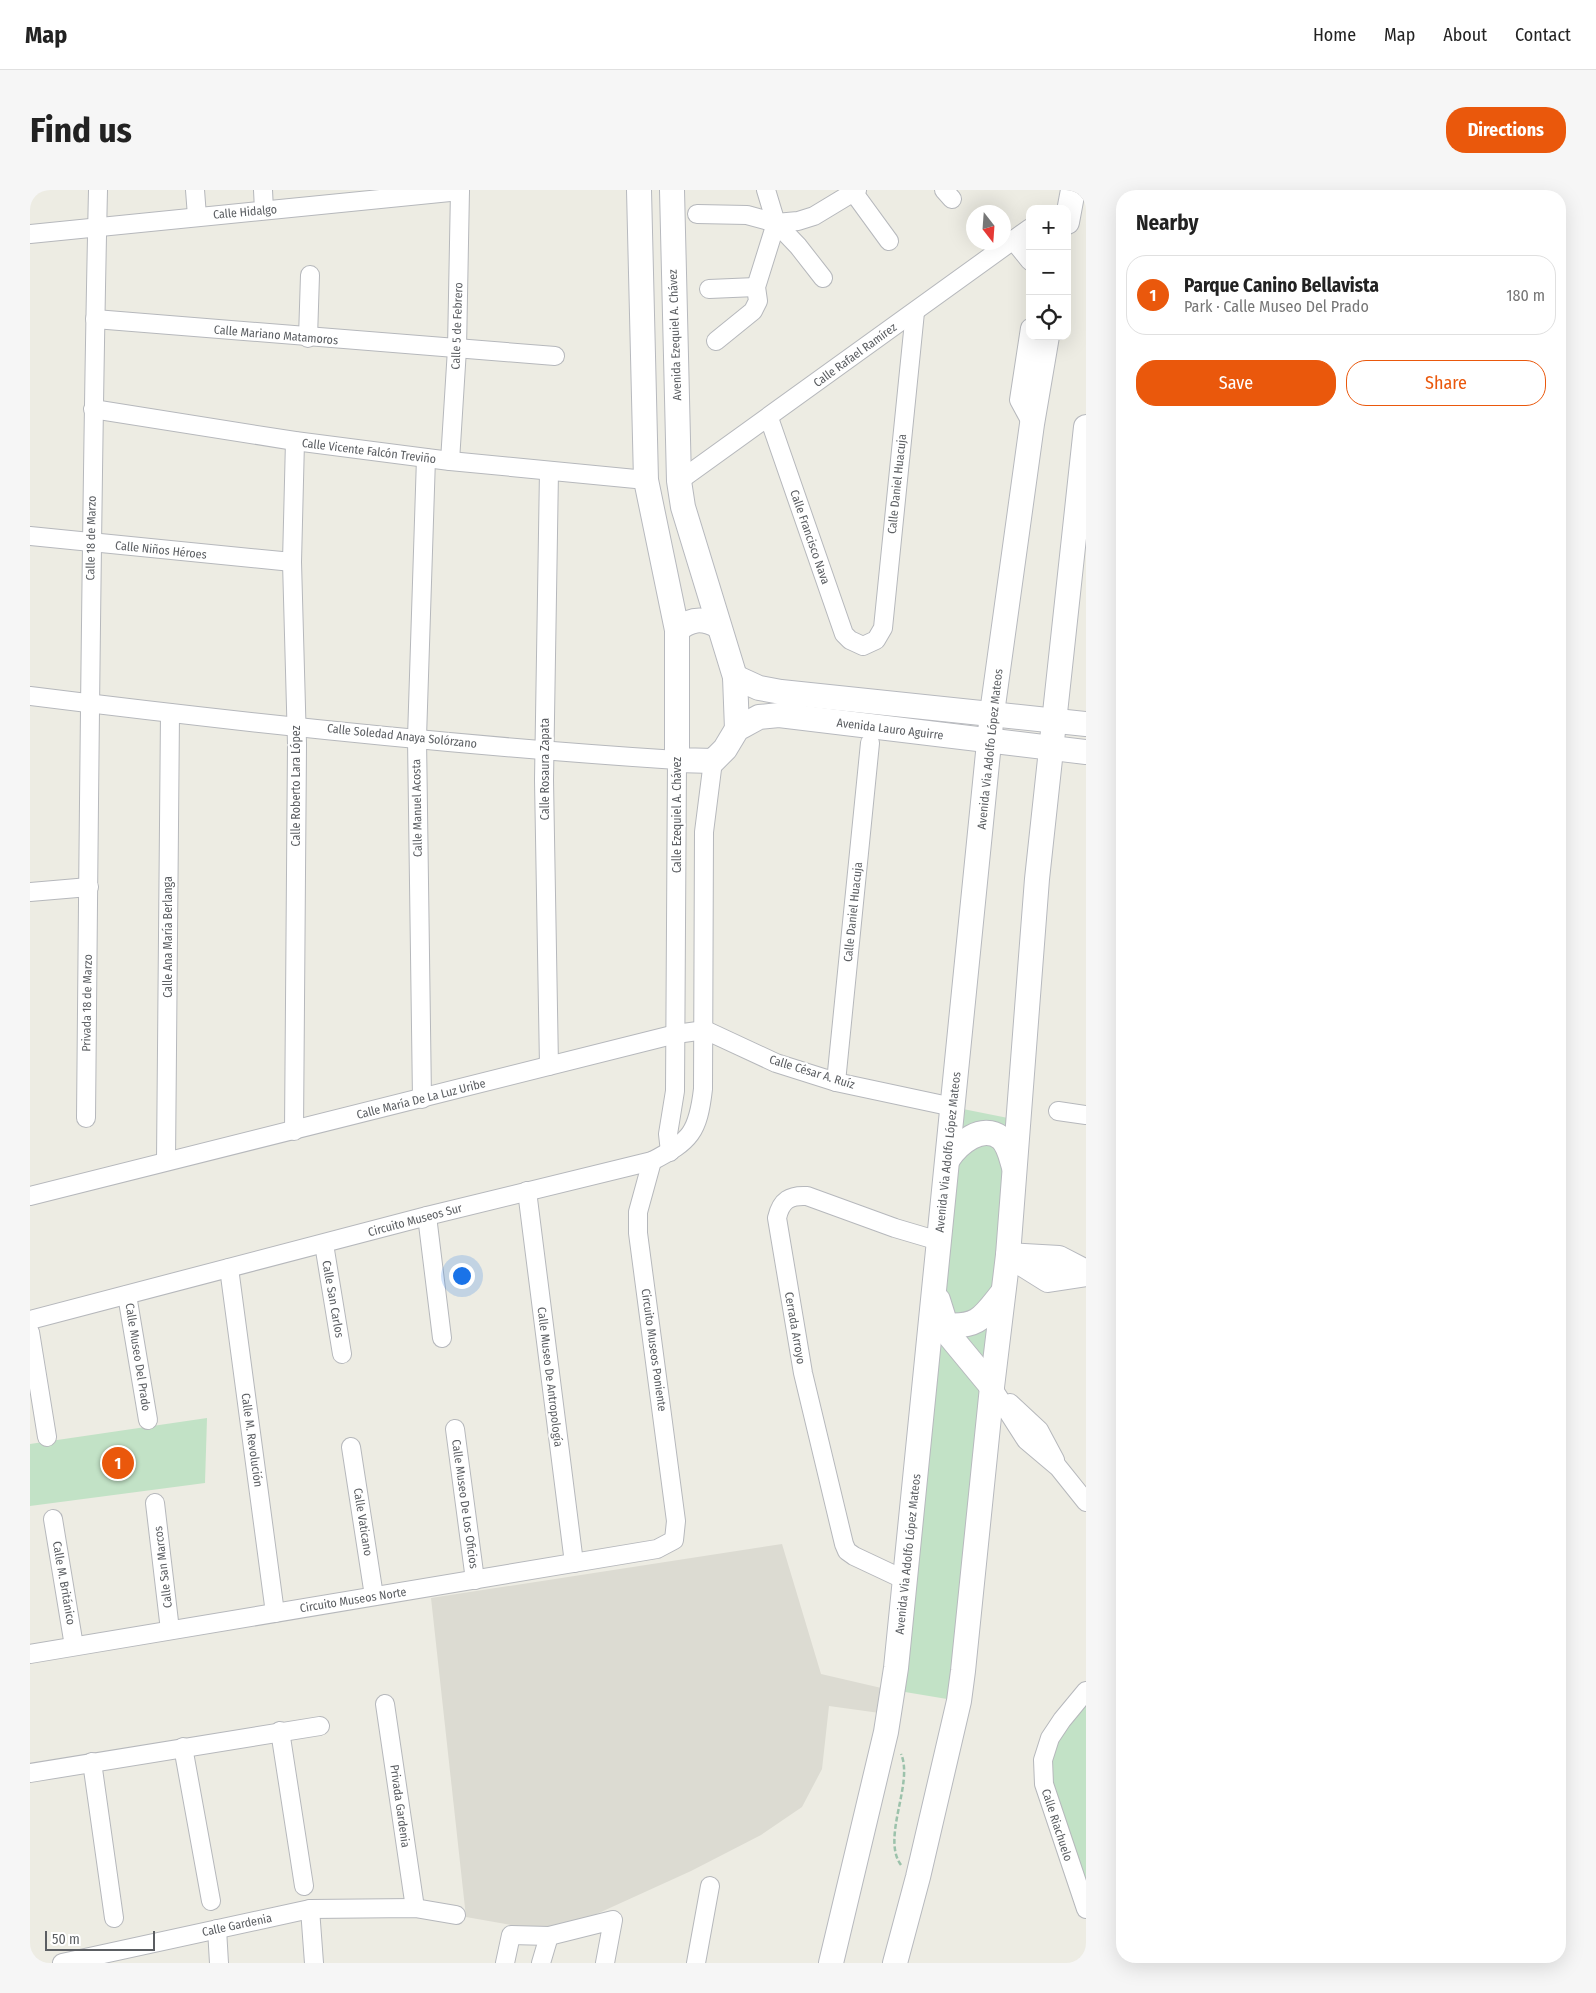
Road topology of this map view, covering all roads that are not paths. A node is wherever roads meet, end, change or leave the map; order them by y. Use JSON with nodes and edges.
{"nodes":[{"id":1,"x":98,"y":190,"type":"edge"},
{"id":2,"x":195,"y":190,"type":"edge"},
{"id":3,"x":263,"y":190,"type":"edge"},
{"id":4,"x":639,"y":190,"type":"edge"},
{"id":5,"x":672,"y":190,"type":"edge"},
{"id":6,"x":766,"y":190,"type":"edge"},
{"id":7,"x":460,"y":191,"type":"edge"},
{"id":8,"x":855,"y":192,"type":"edge"},
{"id":9,"x":325,"y":197,"type":"edge"},
{"id":10,"x":264,"y":210,"type":"junction"},
{"id":11,"x":697,"y":214,"type":"dead end"},
{"id":12,"x":197,"y":216,"type":"junction"},
{"id":13,"x":776,"y":223,"type":"junction"},
{"id":14,"x":97,"y":228,"type":"junction"},
{"id":15,"x":1026,"y":231,"type":"edge"},
{"id":16,"x":30,"y":234,"type":"edge"},
{"id":17,"x":1013,"y":240,"type":"junction"},
{"id":18,"x":888,"y":241,"type":"dead end"},
{"id":19,"x":1026,"y":256,"type":"edge"},
{"id":20,"x":310,"y":275,"type":"dead end"},
{"id":21,"x":823,"y":278,"type":"dead end"},
{"id":22,"x":756,"y":287,"type":"junction"},
{"id":23,"x":709,"y":289,"type":"dead end"},
{"id":24,"x":915,"y":312,"type":"junction"},
{"id":25,"x":95,"y":319,"type":"junction"},
{"id":26,"x":308,"y":338,"type":"junction"},
{"id":27,"x":1028,"y":340,"type":"edge"},
{"id":28,"x":1046,"y":340,"type":"edge"},
{"id":29,"x":716,"y":341,"type":"dead end"},
{"id":30,"x":457,"y":349,"type":"junction"},
{"id":31,"x":555,"y":356,"type":"dead end"},
{"id":32,"x":93,"y":409,"type":"junction"},
{"id":33,"x":768,"y":418,"type":"junction"},
{"id":34,"x":1032,"y":424,"type":"junction"},
{"id":35,"x":1086,"y":428,"type":"edge"},
{"id":36,"x":295,"y":441,"type":"junction"},
{"id":37,"x":426,"y":458,"type":"junction"},
{"id":38,"x":450,"y":461,"type":"junction"},
{"id":39,"x":549,"y":471,"type":"junction"},
{"id":40,"x":646,"y":480,"type":"junction"},
{"id":41,"x":679,"y":481,"type":"junction"},
{"id":42,"x":30,"y":536,"type":"edge"},
{"id":43,"x":91,"y":543,"type":"junction"},
{"id":44,"x":292,"y":562,"type":"junction"},
{"id":45,"x":718,"y":626,"type":"junction"},
{"id":46,"x":677,"y":630,"type":"junction"},
{"id":47,"x":863,"y":646,"type":"joint"},
{"id":48,"x":735,"y":677,"type":"junction"},
{"id":49,"x":30,"y":696,"type":"edge"},
{"id":50,"x":91,"y":703,"type":"junction"},
{"id":51,"x":170,"y":713,"type":"junction"},
{"id":52,"x":992,"y":714,"type":"junction"},
{"id":53,"x":1053,"y":720,"type":"junction"},
{"id":54,"x":1086,"y":724,"type":"edge"},
{"id":55,"x":297,"y":726,"type":"junction"},
{"id":56,"x":737,"y":729,"type":"junction"},
{"id":57,"x":417,"y":738,"type":"junction"},
{"id":58,"x":989,"y":742,"type":"junction"},
{"id":59,"x":870,"y":743,"type":"dead end"},
{"id":60,"x":1050,"y":748,"type":"junction"},
{"id":61,"x":544,"y":751,"type":"junction"},
{"id":62,"x":1086,"y":752,"type":"edge"},
{"id":63,"x":677,"y":760,"type":"junction"},
{"id":64,"x":713,"y":761,"type":"junction"},
{"id":65,"x":88,"y":887,"type":"junction"},
{"id":66,"x":30,"y":892,"type":"edge"},
{"id":67,"x":705,"y":1030,"type":"junction"},
{"id":68,"x":676,"y":1034,"type":"junction"},
{"id":69,"x":549,"y":1066,"type":"junction"},
{"id":70,"x":836,"y":1082,"type":"junction"},
{"id":71,"x":422,"y":1099,"type":"junction"},
{"id":72,"x":953,"y":1107,"type":"junction"},
{"id":73,"x":1058,"y":1111,"type":"dead end"},
{"id":74,"x":1086,"y":1115,"type":"edge"},
{"id":75,"x":86,"y":1118,"type":"dead end"},
{"id":76,"x":294,"y":1131,"type":"junction"},
{"id":77,"x":670,"y":1152,"type":"junction"},
{"id":78,"x":948,"y":1159,"type":"junction"},
{"id":79,"x":166,"y":1161,"type":"junction"},
{"id":80,"x":652,"y":1161,"type":"junction"},
{"id":81,"x":1015,"y":1171,"type":"junction"},
{"id":82,"x":527,"y":1191,"type":"junction"},
{"id":83,"x":30,"y":1196,"type":"edge"},
{"id":84,"x":427,"y":1216,"type":"junction"},
{"id":85,"x":939,"y":1241,"type":"junction"},
{"id":86,"x":324,"y":1244,"type":"junction"},
{"id":87,"x":1008,"y":1255,"type":"junction"},
{"id":88,"x":229,"y":1268,"type":"junction"},
{"id":89,"x":1086,"y":1274,"type":"edge"},
{"id":90,"x":935,"y":1286,"type":"junction"},
{"id":91,"x":1003,"y":1292,"type":"junction"},
{"id":92,"x":127,"y":1295,"type":"junction"},
{"id":93,"x":30,"y":1320,"type":"edge"},
{"id":94,"x":944,"y":1325,"type":"junction"},
{"id":95,"x":30,"y":1332,"type":"edge"},
{"id":96,"x":442,"y":1338,"type":"dead end"},
{"id":97,"x":342,"y":1354,"type":"dead end"},
{"id":98,"x":992,"y":1387,"type":"junction"},
{"id":99,"x":148,"y":1420,"type":"dead end"},
{"id":100,"x":455,"y":1429,"type":"dead end"},
{"id":101,"x":47,"y":1437,"type":"dead end"},
{"id":102,"x":351,"y":1447,"type":"dead end"},
{"id":103,"x":1086,"y":1502,"type":"edge"},
{"id":104,"x":155,"y":1503,"type":"dead end"},
{"id":105,"x":53,"y":1519,"type":"dead end"},
{"id":106,"x":674,"y":1540,"type":"joint"},
{"id":107,"x":574,"y":1563,"type":"junction"},
{"id":108,"x":475,"y":1580,"type":"junction"},
{"id":109,"x":906,"y":1580,"type":"junction"},
{"id":110,"x":374,"y":1596,"type":"junction"},
{"id":111,"x":275,"y":1613,"type":"junction"},
{"id":112,"x":170,"y":1630,"type":"junction"},
{"id":113,"x":74,"y":1646,"type":"junction"},
{"id":114,"x":30,"y":1654,"type":"edge"},
{"id":115,"x":1086,"y":1691,"type":"edge"},
{"id":116,"x":385,"y":1704,"type":"dead end"},
{"id":117,"x":320,"y":1726,"type":"dead end"},
{"id":118,"x":280,"y":1731,"type":"junction"},
{"id":119,"x":183,"y":1747,"type":"junction"},
{"id":120,"x":92,"y":1762,"type":"junction"},
{"id":121,"x":30,"y":1773,"type":"edge"},
{"id":122,"x":304,"y":1886,"type":"dead end"},
{"id":123,"x":710,"y":1886,"type":"dead end"},
{"id":124,"x":211,"y":1901,"type":"dead end"},
{"id":125,"x":415,"y":1908,"type":"junction"},
{"id":126,"x":1086,"y":1909,"type":"edge"},
{"id":127,"x":310,"y":1910,"type":"junction"},
{"id":128,"x":456,"y":1914,"type":"dead end"},
{"id":129,"x":114,"y":1918,"type":"dead end"},
{"id":130,"x":217,"y":1929,"type":"junction"},
{"id":131,"x":548,"y":1936,"type":"junction"},
{"id":132,"x":62,"y":1963,"type":"edge"},
{"id":133,"x":219,"y":1963,"type":"edge"},
{"id":134,"x":314,"y":1963,"type":"edge"},
{"id":135,"x":505,"y":1963,"type":"edge"},
{"id":136,"x":541,"y":1963,"type":"edge"},
{"id":137,"x":605,"y":1963,"type":"edge"},
{"id":138,"x":696,"y":1963,"type":"edge"},
{"id":139,"x":831,"y":1963,"type":"edge"},
{"id":140,"x":895,"y":1963,"type":"edge"}],
"edges":[{"from":1,"to":14,"type":"street","name":"Calle 18 de Marzo"},
{"from":2,"to":12,"type":"street"},
{"from":3,"to":10,"type":"street"},
{"from":4,"to":40,"type":"main road"},
{"from":5,"to":41,"type":"main road","name":"Avenida Ezequiel A. Chávez"},
{"from":6,"to":13,"type":"street"},
{"from":7,"to":9,"type":"street","name":"Calle Hidalgo"},
{"from":7,"to":30,"type":"street","name":"Calle 5 de Febrero"},
{"from":8,"to":13,"type":"street"},
{"from":8,"to":18,"type":"street"},
{"from":9,"to":10,"type":"street","name":"Calle Hidalgo"},
{"from":10,"to":12,"type":"street","name":"Calle Hidalgo"},
{"from":11,"to":13,"type":"street"},
{"from":12,"to":14,"type":"street","name":"Calle Hidalgo"},
{"from":13,"to":21,"type":"street"},
{"from":13,"to":22,"type":"street"},
{"from":14,"to":16,"type":"street","name":"Calle Hidalgo"},
{"from":14,"to":25,"type":"street","name":"Calle 18 de Marzo"},
{"from":15,"to":17,"type":"street","name":"Calle Rafael Ramírez"},
{"from":17,"to":19,"type":"street"},
{"from":17,"to":24,"type":"street","name":"Calle Rafael Ramírez"},
{"from":20,"to":26,"type":"street"},
{"from":22,"to":23,"type":"street"},
{"from":22,"to":29,"type":"street"},
{"from":24,"to":33,"type":"street","name":"Calle Rafael Ramírez"},
{"from":24,"to":47,"type":"street","name":"Calle Daniel Huacuja"},
{"from":25,"to":26,"type":"street","name":"Calle Mariano Matamoros"},
{"from":25,"to":32,"type":"street","name":"Calle 18 de Marzo"},
{"from":26,"to":30,"type":"street","name":"Calle Mariano Matamoros"},
{"from":27,"to":34,"type":"street"},
{"from":28,"to":34,"type":"main road","name":"Avenida Via Adolfo López Mateos"},
{"from":30,"to":31,"type":"street","name":"Calle Mariano Matamoros"},
{"from":30,"to":38,"type":"street","name":"Calle 5 de Febrero"},
{"from":32,"to":36,"type":"street","name":"Calle Vicente Falcón Treviño"},
{"from":32,"to":43,"type":"street","name":"Calle 18 de Marzo"},
{"from":33,"to":41,"type":"street","name":"Calle Rafael Ramírez"},
{"from":33,"to":47,"type":"street","name":"Calle Francisco Nava"},
{"from":34,"to":52,"type":"main road","name":"Avenida Via Adolfo López Mateos"},
{"from":35,"to":53,"type":"main road"},
{"from":36,"to":37,"type":"street","name":"Calle Vicente Falcón Treviño"},
{"from":36,"to":44,"type":"street","name":"Calle Roberto Lara López"},
{"from":37,"to":38,"type":"street","name":"Calle Vicente Falcón Treviño"},
{"from":37,"to":57,"type":"street","name":"Calle Manuel Acosta"},
{"from":38,"to":39,"type":"street","name":"Calle Vicente Falcón Treviño"},
{"from":39,"to":40,"type":"street","name":"Calle Vicente Falcón Treviño"},
{"from":39,"to":61,"type":"street","name":"Calle Rosaura Zapata"},
{"from":40,"to":46,"type":"main road","name":"Calle Ezequiel A. Chávez"},
{"from":41,"to":45,"type":"main road"},
{"from":42,"to":43,"type":"street","name":"Calle Niños Héroes"},
{"from":43,"to":44,"type":"street","name":"Calle Niños Héroes"},
{"from":43,"to":50,"type":"street","name":"Calle 18 de Marzo"},
{"from":44,"to":55,"type":"street","name":"Calle Roberto Lara López"},
{"from":45,"to":46,"type":"main road"},
{"from":45,"to":48,"type":"main road"},
{"from":46,"to":63,"type":"main road","name":"Calle Ezequiel A. Chávez"},
{"from":48,"to":52,"type":"main road","name":"Avenida Lauro Aguirre"},
{"from":48,"to":56,"type":"main road"},
{"from":49,"to":50,"type":"street","name":"Calle Soledad Anaya Solórzano"},
{"from":50,"to":51,"type":"street","name":"Calle Soledad Anaya Solórzano"},
{"from":50,"to":65,"type":"street","name":"Calle 18 de Marzo"},
{"from":51,"to":55,"type":"street","name":"Calle Soledad Anaya Solórzano"},
{"from":51,"to":79,"type":"street","name":"Calle Ana María Berlanga"},
{"from":52,"to":53,"type":"main road","name":"Avenida Lauro Aguirre"},
{"from":52,"to":58,"type":"main road","name":"Avenida Via Adolfo López Mateos"},
{"from":53,"to":54,"type":"main road","name":"Avenida Lauro Aguirre"},
{"from":53,"to":60,"type":"main road"},
{"from":55,"to":57,"type":"street","name":"Calle Soledad Anaya Solórzano"},
{"from":55,"to":76,"type":"street","name":"Calle Roberto Lara López"},
{"from":56,"to":58,"type":"main road","name":"Avenida Lauro Aguirre"},
{"from":56,"to":64,"type":"main road","name":"Avenida Lauro Aguirre"},
{"from":57,"to":61,"type":"street","name":"Calle Soledad Anaya Solórzano"},
{"from":57,"to":71,"type":"street","name":"Calle Manuel Acosta"},
{"from":58,"to":60,"type":"main road","name":"Avenida Lauro Aguirre"},
{"from":58,"to":72,"type":"main road","name":"Avenida Via Adolfo López Mateos"},
{"from":59,"to":70,"type":"street","name":"Calle Daniel Huacuja"},
{"from":60,"to":62,"type":"main road","name":"Avenida Lauro Aguirre"},
{"from":60,"to":81,"type":"main road"},
{"from":61,"to":63,"type":"street","name":"Calle Soledad Anaya Solórzano"},
{"from":61,"to":69,"type":"street","name":"Calle Rosaura Zapata"},
{"from":63,"to":64,"type":"main road","name":"Calle Soledad Anaya Solórzano"},
{"from":63,"to":68,"type":"street","name":"Calle Ezequiel A. Chávez"},
{"from":64,"to":67,"type":"street"},
{"from":65,"to":66,"type":"street"},
{"from":65,"to":75,"type":"street","name":"Privada 18 de Marzo"},
{"from":67,"to":68,"type":"street"},
{"from":67,"to":70,"type":"street","name":"Calle César A. Ruíz"},
{"from":67,"to":77,"type":"street","name":"Circuito Museos Sur"},
{"from":68,"to":69,"type":"street","name":"Calle María De La Luz Uribe"},
{"from":68,"to":77,"type":"street","name":"Calle Ezequiel A. Chávez"},
{"from":69,"to":71,"type":"street","name":"Calle María De La Luz Uribe"},
{"from":70,"to":72,"type":"street","name":"Calle César A. Ruíz"},
{"from":71,"to":76,"type":"street","name":"Calle María De La Luz Uribe"},
{"from":72,"to":78,"type":"main road","name":"Avenida Via Adolfo López Mateos"},
{"from":73,"to":74,"type":"street"},
{"from":76,"to":79,"type":"street","name":"Calle María De La Luz Uribe"},
{"from":77,"to":80,"type":"street","name":"Circuito Museos Sur"},
{"from":78,"to":81,"type":"main road"},
{"from":78,"to":85,"type":"main road","name":"Avenida Via Adolfo López Mateos"},
{"from":79,"to":83,"type":"street","name":"Calle María De La Luz Uribe"},
{"from":80,"to":82,"type":"street","name":"Circuito Museos Sur"},
{"from":80,"to":106,"type":"street","name":"Circuito Museos Poniente"},
{"from":81,"to":87,"type":"main road"},
{"from":82,"to":84,"type":"street","name":"Circuito Museos Sur"},
{"from":82,"to":107,"type":"street","name":"Calle Museo De Antropología"},
{"from":84,"to":86,"type":"street","name":"Circuito Museos Sur"},
{"from":84,"to":96,"type":"street"},
{"from":85,"to":90,"type":"main road","name":"Avenida Via Adolfo López Mateos"},
{"from":85,"to":109,"type":"street","name":"Cerrada Arroyo"},
{"from":86,"to":88,"type":"street","name":"Circuito Museos Sur"},
{"from":86,"to":97,"type":"street","name":"Calle San Carlos"},
{"from":87,"to":89,"type":"main road"},
{"from":87,"to":91,"type":"main road"},
{"from":88,"to":92,"type":"street","name":"Circuito Museos Sur"},
{"from":88,"to":111,"type":"street","name":"Calle M. Revolución"},
{"from":90,"to":94,"type":"main road"},
{"from":90,"to":109,"type":"main road","name":"Avenida Via Adolfo López Mateos"},
{"from":91,"to":94,"type":"main road"},
{"from":91,"to":98,"type":"main road"},
{"from":92,"to":93,"type":"street","name":"Circuito Museos Sur"},
{"from":92,"to":99,"type":"street","name":"Calle Museo Del Prado"},
{"from":94,"to":98,"type":"main road"},
{"from":95,"to":101,"type":"street"},
{"from":98,"to":103,"type":"street"},
{"from":98,"to":140,"type":"main road"},
{"from":100,"to":108,"type":"street","name":"Calle Museo De Los Oficios"},
{"from":102,"to":110,"type":"street","name":"Calle Vaticano"},
{"from":104,"to":112,"type":"street","name":"Calle San Marcos"},
{"from":105,"to":113,"type":"street","name":"Calle M. Británico"},
{"from":106,"to":107,"type":"street","name":"Circuito Museos Norte"},
{"from":107,"to":108,"type":"street","name":"Circuito Museos Norte"},
{"from":108,"to":110,"type":"street","name":"Circuito Museos Norte"},
{"from":109,"to":139,"type":"main road","name":"Avenida Via Adolfo López Mateos"},
{"from":110,"to":111,"type":"street","name":"Circuito Museos Norte"},
{"from":111,"to":112,"type":"street","name":"Circuito Museos Norte"},
{"from":112,"to":113,"type":"street","name":"Circuito Museos Norte"},
{"from":113,"to":114,"type":"street","name":"Circuito Museos Norte"},
{"from":115,"to":126,"type":"street","name":"Calle Riachuelo"},
{"from":116,"to":125,"type":"street","name":"Privada Gardenia"},
{"from":117,"to":118,"type":"street"},
{"from":118,"to":119,"type":"street"},
{"from":118,"to":122,"type":"street"},
{"from":119,"to":120,"type":"street"},
{"from":119,"to":124,"type":"street"},
{"from":120,"to":121,"type":"street"},
{"from":120,"to":129,"type":"street"},
{"from":123,"to":138,"type":"street"},
{"from":125,"to":127,"type":"street","name":"Calle Gardenia"},
{"from":125,"to":128,"type":"street","name":"Calle Gardenia"},
{"from":127,"to":130,"type":"street","name":"Calle Gardenia"},
{"from":127,"to":134,"type":"street"},
{"from":130,"to":132,"type":"street","name":"Calle Gardenia"},
{"from":130,"to":133,"type":"street"},
{"from":131,"to":135,"type":"street"},
{"from":131,"to":136,"type":"street"},
{"from":131,"to":137,"type":"street"}]}
